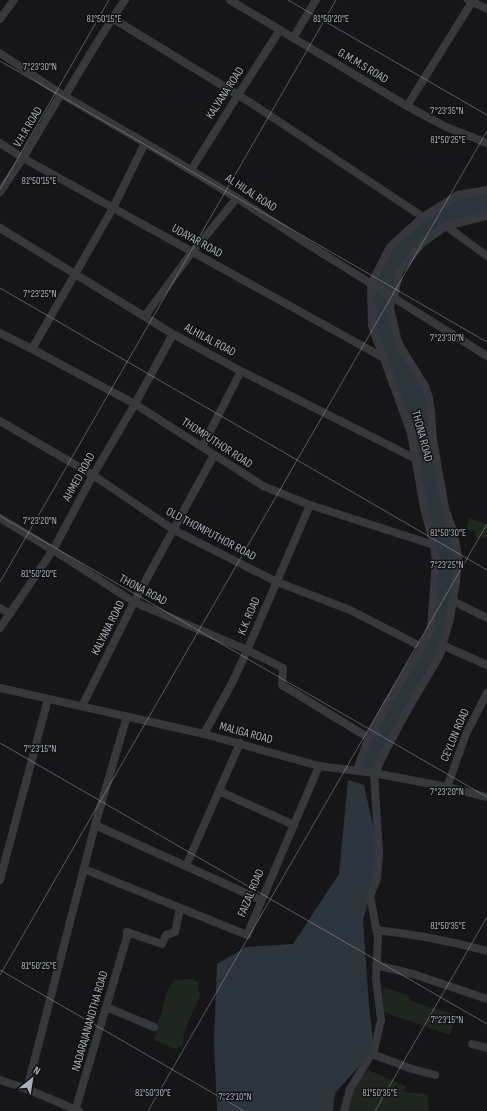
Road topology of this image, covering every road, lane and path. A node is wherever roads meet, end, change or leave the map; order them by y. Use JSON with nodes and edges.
{"nodes":[{"id":1,"x":14,"y":0,"type":"edge"},
{"id":2,"x":124,"y":0,"type":"edge"},
{"id":3,"x":230,"y":0,"type":"edge"},
{"id":4,"x":316,"y":0,"type":"edge"},
{"id":5,"x":470,"y":1,"type":"edge"},
{"id":6,"x":487,"y":9,"type":"edge"},
{"id":7,"x":112,"y":18,"type":"junction"},
{"id":8,"x":0,"y":19,"type":"edge"},
{"id":9,"x":280,"y":30,"type":"junction"},
{"id":10,"x":293,"y":38,"type":"junction"},
{"id":11,"x":0,"y":54,"type":"edge"},
{"id":12,"x":63,"y":95,"type":"junction"},
{"id":13,"x":238,"y":95,"type":"junction"},
{"id":14,"x":407,"y":106,"type":"junction"},
{"id":15,"x":0,"y":143,"type":"edge"},
{"id":16,"x":146,"y":143,"type":"junction"},
{"id":17,"x":487,"y":143,"type":"edge"},
{"id":18,"x":23,"y":158,"type":"junction"},
{"id":19,"x":191,"y":170,"type":"junction"},
{"id":20,"x":487,"y":190,"type":"edge"},
{"id":21,"x":0,"y":192,"type":"edge"},
{"id":22,"x":237,"y":198,"type":"junction"},
{"id":23,"x":113,"y":208,"type":"junction"},
{"id":24,"x":487,"y":216,"type":"edge"},
{"id":25,"x":423,"y":217,"type":"junction"},
{"id":26,"x":446,"y":226,"type":"junction"},
{"id":27,"x":0,"y":228,"type":"edge"},
{"id":28,"x":192,"y":252,"type":"junction"},
{"id":29,"x":487,"y":256,"type":"edge"},
{"id":30,"x":75,"y":274,"type":"junction"},
{"id":31,"x":371,"y":284,"type":"junction"},
{"id":32,"x":392,"y":297,"type":"junction"},
{"id":33,"x":144,"y":316,"type":"junction"},
{"id":34,"x":0,"y":333,"type":"edge"},
{"id":35,"x":173,"y":334,"type":"junction"},
{"id":36,"x":32,"y":349,"type":"junction"},
{"id":37,"x":487,"y":356,"type":"edge"},
{"id":38,"x":384,"y":358,"type":"junction"},
{"id":39,"x":241,"y":371,"type":"junction"},
{"id":40,"x":135,"y":404,"type":"junction"},
{"id":41,"x":0,"y":421,"type":"edge"},
{"id":42,"x":202,"y":448,"type":"junction"},
{"id":43,"x":214,"y":455,"type":"junction"},
{"id":44,"x":416,"y":459,"type":"junction"},
{"id":45,"x":93,"y":475,"type":"junction"},
{"id":46,"x":310,"y":505,"type":"junction"},
{"id":47,"x":0,"y":518,"type":"edge"},
{"id":48,"x":174,"y":530,"type":"junction"},
{"id":49,"x":434,"y":545,"type":"junction"},
{"id":50,"x":53,"y":550,"type":"junction"},
{"id":51,"x":277,"y":582,"type":"junction"},
{"id":52,"x":452,"y":601,"type":"junction"},
{"id":53,"x":134,"y":602,"type":"junction"},
{"id":54,"x":0,"y":608,"type":"edge"},
{"id":55,"x":10,"y":614,"type":"junction"},
{"id":56,"x":487,"y":618,"type":"edge"},
{"id":57,"x":0,"y":628,"type":"edge"},
{"id":58,"x":442,"y":645,"type":"junction"},
{"id":59,"x":422,"y":647,"type":"junction"},
{"id":60,"x":248,"y":650,"type":"junction"},
{"id":61,"x":487,"y":665,"type":"edge"},
{"id":62,"x":0,"y":688,"type":"edge"},
{"id":63,"x":487,"y":693,"type":"edge"},
{"id":64,"x":48,"y":699,"type":"junction"},
{"id":65,"x":82,"y":706,"type":"junction"},
{"id":66,"x":127,"y":716,"type":"junction"},
{"id":67,"x":204,"y":734,"type":"junction"},
{"id":68,"x":369,"y":738,"type":"junction"},
{"id":69,"x":240,"y":743,"type":"junction"},
{"id":70,"x":319,"y":766,"type":"junction"},
{"id":71,"x":357,"y":770,"type":"junction"},
{"id":72,"x":375,"y":773,"type":"junction"},
{"id":73,"x":446,"y":787,"type":"junction"},
{"id":74,"x":219,"y":791,"type":"junction"},
{"id":75,"x":487,"y":797,"type":"edge"},
{"id":76,"x":95,"y":825,"type":"junction"},
{"id":77,"x":294,"y":825,"type":"junction"},
{"id":78,"x":186,"y":866,"type":"junction"},
{"id":79,"x":84,"y":870,"type":"junction"},
{"id":80,"x":0,"y":880,"type":"edge"},
{"id":81,"x":261,"y":900,"type":"junction"},
{"id":82,"x":180,"y":908,"type":"junction"},
{"id":83,"x":376,"y":930,"type":"junction"},
{"id":84,"x":487,"y":951,"type":"edge"},
{"id":85,"x":376,"y":965,"type":"junction"},
{"id":86,"x":487,"y":999,"type":"edge"},
{"id":87,"x":106,"y":1007,"type":"junction"},
{"id":88,"x":154,"y":1027,"type":"dead end"},
{"id":89,"x":472,"y":1044,"type":"dead end"},
{"id":90,"x":487,"y":1048,"type":"edge"},
{"id":91,"x":372,"y":1054,"type":"junction"},
{"id":92,"x":435,"y":1075,"type":"dead end"},
{"id":93,"x":0,"y":1080,"type":"edge"},
{"id":94,"x":27,"y":1089,"type":"junction"},
{"id":95,"x":77,"y":1111,"type":"edge"},
{"id":96,"x":344,"y":1111,"type":"edge"}],
"edges":[{"from":1,"to":8,"type":"street"},
{"from":2,"to":7,"type":"street"},
{"from":3,"to":9,"type":"street","name":"G.M.M.S ROAD"},
{"from":4,"to":10,"type":"street"},
{"from":5,"to":6,"type":"street"},
{"from":5,"to":14,"type":"street"},
{"from":7,"to":12,"type":"street"},
{"from":7,"to":13,"type":"street"},
{"from":9,"to":10,"type":"street","name":"G.M.M.S ROAD"},
{"from":9,"to":13,"type":"street","name":"KALYANA ROAD"},
{"from":10,"to":14,"type":"street","name":"G.M.M.S ROAD"},
{"from":11,"to":12,"type":"street","name":"AL HILAL ROAD"},
{"from":12,"to":16,"type":"street","name":"AL HILAL ROAD"},
{"from":12,"to":18,"type":"street","name":"V.H.R ROAD"},
{"from":13,"to":19,"type":"street","name":"KALYANA ROAD"},
{"from":13,"to":25,"type":"street"},
{"from":14,"to":17,"type":"street","name":"G.M.M.S ROAD"},
{"from":15,"to":18,"type":"street","name":"UDAYAR ROAD"},
{"from":16,"to":19,"type":"street","name":"AL HILAL ROAD"},
{"from":16,"to":23,"type":"street"},
{"from":18,"to":21,"type":"street","name":"V.H.R ROAD"},
{"from":18,"to":23,"type":"street","name":"UDAYAR ROAD"},
{"from":19,"to":22,"type":"street","name":"AL HILAL ROAD"},
{"from":20,"to":25,"type":"street","name":"THONA ROAD"},
{"from":22,"to":28,"type":"street"},
{"from":22,"to":31,"type":"street","name":"AL HILAL ROAD"},
{"from":23,"to":28,"type":"street","name":"UDAYAR ROAD"},
{"from":23,"to":30,"type":"street"},
{"from":24,"to":26,"type":"street"},
{"from":25,"to":31,"type":"street","name":"THONA ROAD"},
{"from":26,"to":29,"type":"street"},
{"from":26,"to":32,"type":"street"},
{"from":27,"to":30,"type":"street","name":"ALHILAL ROAD"},
{"from":28,"to":33,"type":"street"},
{"from":28,"to":38,"type":"street","name":"UDAYAR ROAD"},
{"from":30,"to":33,"type":"street","name":"ALHILAL ROAD"},
{"from":30,"to":36,"type":"street"},
{"from":31,"to":32,"type":"street","name":"AL HILAL ROAD"},
{"from":31,"to":38,"type":"street","name":"THONA ROAD"},
{"from":32,"to":37,"type":"street","name":"AL HILAL ROAD"},
{"from":32,"to":52,"type":"street"},
{"from":33,"to":35,"type":"street","name":"ALHILAL ROAD"},
{"from":34,"to":36,"type":"street","name":"THOMPUTHOR ROAD"},
{"from":35,"to":39,"type":"street","name":"ALHILAL ROAD"},
{"from":35,"to":40,"type":"street","name":"AHMED ROAD"},
{"from":36,"to":40,"type":"street","name":"THOMPUTHOR ROAD"},
{"from":38,"to":44,"type":"street","name":"THONA ROAD"},
{"from":39,"to":42,"type":"street"},
{"from":39,"to":44,"type":"street","name":"ALHILAL ROAD"},
{"from":40,"to":42,"type":"street","name":"THOMPUTHOR ROAD"},
{"from":40,"to":45,"type":"street","name":"AHMED ROAD"},
{"from":41,"to":45,"type":"street","name":"OLD THOMPUTHOR ROAD"},
{"from":42,"to":43,"type":"street","name":"THOMPUTHOR ROAD"},
{"from":43,"to":46,"type":"street","name":"THOMPUTHOR ROAD"},
{"from":43,"to":48,"type":"street","name":"KALYANA ROAD"},
{"from":44,"to":49,"type":"street","name":"THONA ROAD"},
{"from":45,"to":48,"type":"street","name":"OLD THOMPUTHOR ROAD"},
{"from":45,"to":50,"type":"street","name":"AHMED ROAD"},
{"from":46,"to":49,"type":"street","name":"THOMPUTHOR ROAD"},
{"from":46,"to":51,"type":"street","name":"K.K. ROAD"},
{"from":47,"to":50,"type":"street","name":"THONA ROAD"},
{"from":48,"to":51,"type":"street","name":"OLD THOMPUTHOR ROAD"},
{"from":48,"to":53,"type":"street","name":"KALYANA ROAD"},
{"from":49,"to":59,"type":"street","name":"THONA ROAD"},
{"from":50,"to":53,"type":"street","name":"THONA ROAD"},
{"from":50,"to":55,"type":"street","name":"AHMED ROAD"},
{"from":51,"to":59,"type":"street","name":"OLD THOMPUTHOR ROAD"},
{"from":51,"to":60,"type":"street","name":"K.K. ROAD"},
{"from":52,"to":56,"type":"street"},
{"from":52,"to":58,"type":"street"},
{"from":53,"to":60,"type":"street","name":"THONA ROAD"},
{"from":53,"to":65,"type":"street","name":"KALYANA ROAD"},
{"from":54,"to":55,"type":"street"},
{"from":55,"to":57,"type":"street","name":"AHMED ROAD"},
{"from":58,"to":61,"type":"street"},
{"from":58,"to":72,"type":"street"},
{"from":59,"to":68,"type":"street","name":"THONA ROAD"},
{"from":60,"to":67,"type":"street","name":"K.K. ROAD"},
{"from":60,"to":68,"type":"street","name":"THONA ROAD"},
{"from":62,"to":64,"type":"street","name":"MALIGA ROAD"},
{"from":63,"to":73,"type":"street","name":"CEYLON ROAD"},
{"from":64,"to":65,"type":"street","name":"MALIGA ROAD"},
{"from":64,"to":80,"type":"street"},
{"from":65,"to":66,"type":"street","name":"MALIGA ROAD"},
{"from":66,"to":67,"type":"street","name":"MALIGA ROAD"},
{"from":66,"to":76,"type":"street"},
{"from":67,"to":69,"type":"street","name":"MALIGA ROAD"},
{"from":68,"to":71,"type":"street","name":"THONA ROAD"},
{"from":69,"to":70,"type":"street","name":"MALIGA ROAD"},
{"from":69,"to":74,"type":"street"},
{"from":70,"to":71,"type":"street","name":"MALIGA ROAD"},
{"from":70,"to":77,"type":"street","name":"FAIZAL ROAD"},
{"from":71,"to":72,"type":"street","name":"MALIGA ROAD"},
{"from":72,"to":73,"type":"street","name":"MALIGA ROAD"},
{"from":72,"to":83,"type":"street"},
{"from":73,"to":75,"type":"street","name":"MALIGA ROAD"},
{"from":74,"to":77,"type":"street"},
{"from":74,"to":78,"type":"street"},
{"from":76,"to":78,"type":"street"},
{"from":76,"to":79,"type":"street"},
{"from":77,"to":81,"type":"street","name":"FAIZAL ROAD"},
{"from":78,"to":81,"type":"street"},
{"from":79,"to":82,"type":"street","name":"FAIZAL ROAD"},
{"from":79,"to":94,"type":"street"},
{"from":81,"to":82,"type":"street","name":"FAIZAL ROAD"},
{"from":82,"to":87,"type":"street","name":"NADARAJANANDTHA ROAD"},
{"from":83,"to":84,"type":"street"},
{"from":83,"to":85,"type":"street"},
{"from":85,"to":86,"type":"street"},
{"from":85,"to":91,"type":"street"},
{"from":87,"to":88,"type":"street"},
{"from":87,"to":95,"type":"street","name":"NADARAJANANDTHA ROAD"},
{"from":89,"to":90,"type":"street"},
{"from":91,"to":92,"type":"street"},
{"from":91,"to":96,"type":"street"},
{"from":93,"to":94,"type":"street"},
{"from":94,"to":95,"type":"street"}]}
